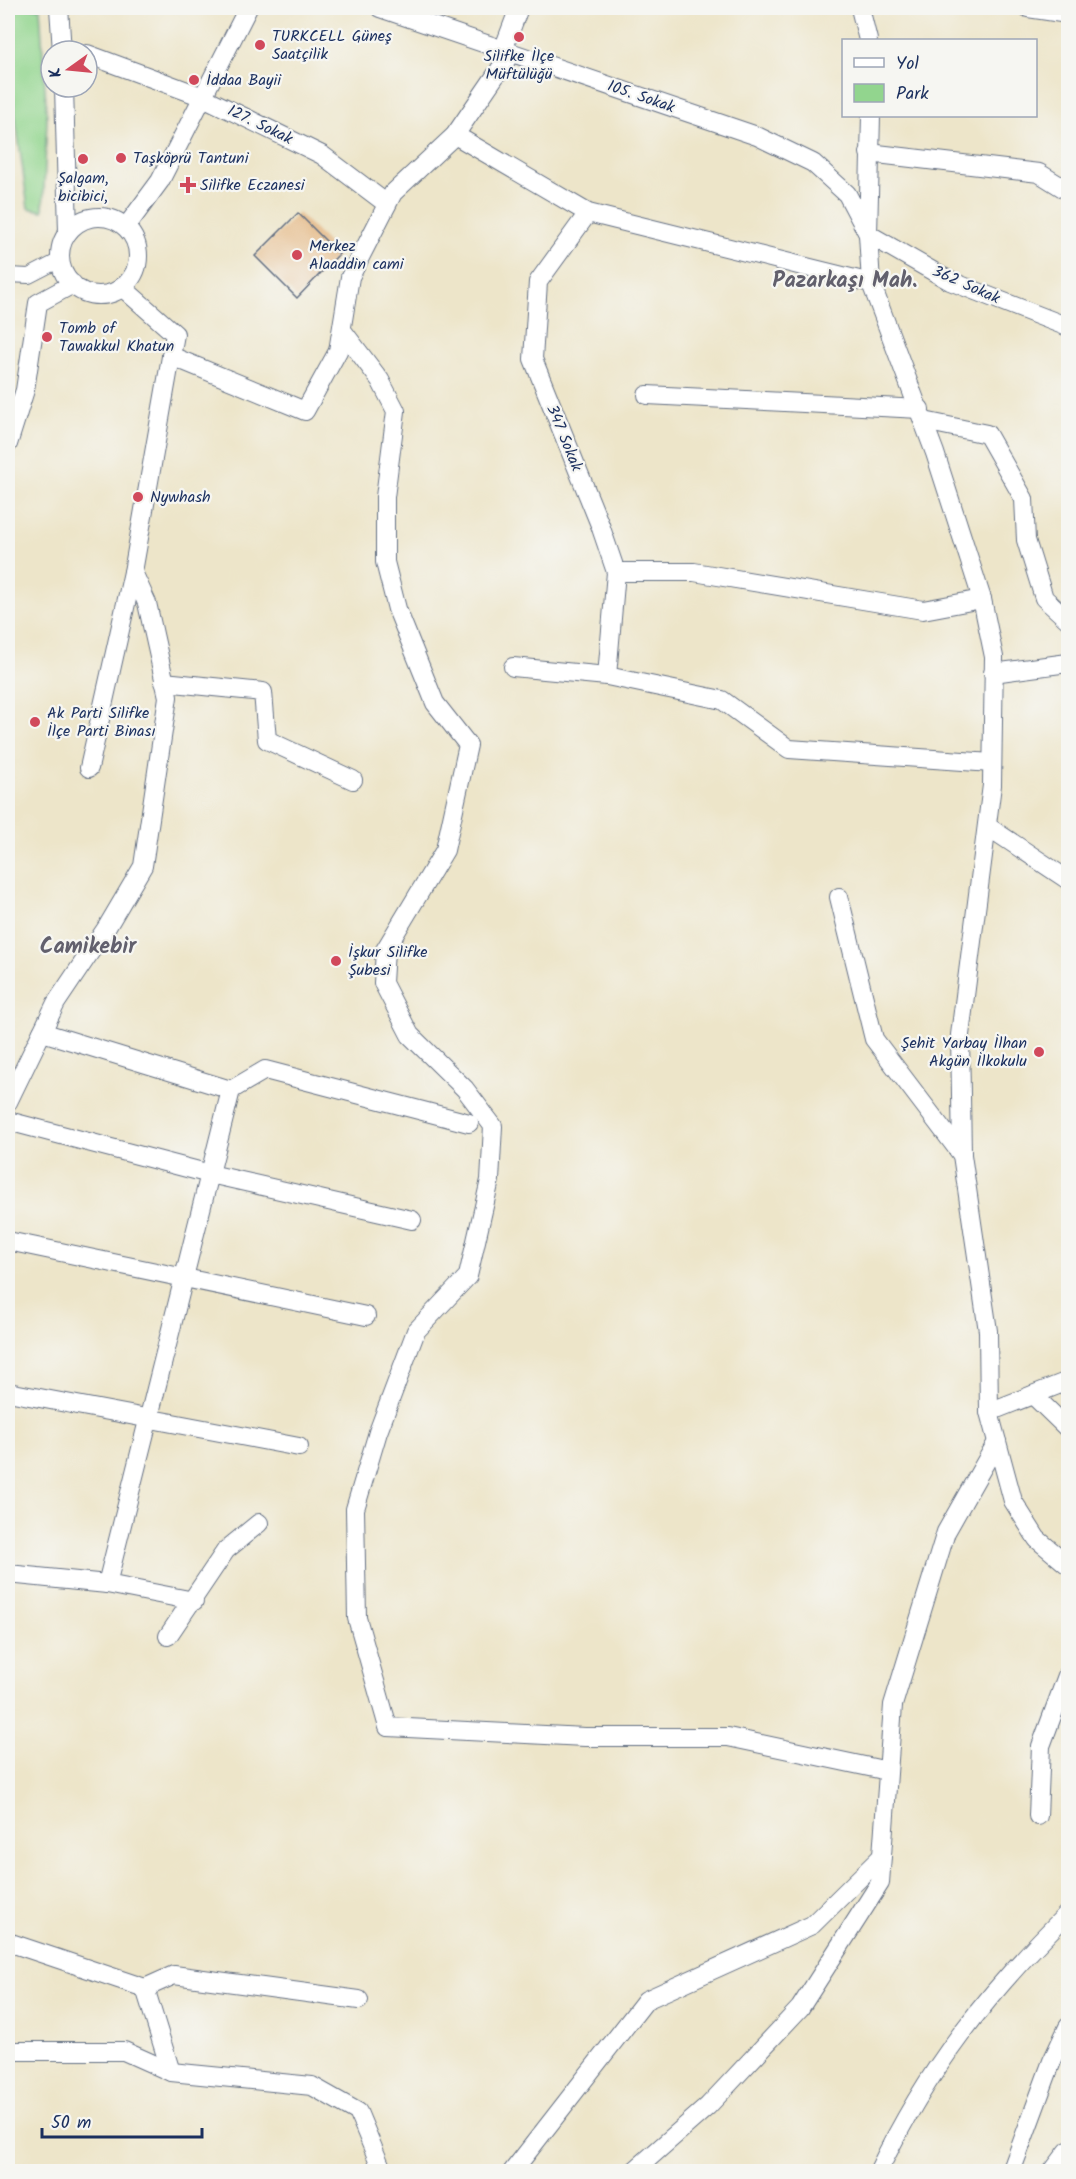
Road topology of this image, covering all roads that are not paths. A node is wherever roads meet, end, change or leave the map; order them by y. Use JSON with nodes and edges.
{"nodes":[{"id":1,"x":59,"y":8,"type":"edge"},
{"id":2,"x":248,"y":8,"type":"edge"},
{"id":3,"x":380,"y":8,"type":"edge"},
{"id":4,"x":519,"y":8,"type":"edge"},
{"id":5,"x":861,"y":8,"type":"edge"},
{"id":6,"x":1028,"y":8,"type":"edge"},
{"id":7,"x":1068,"y":14,"type":"edge"},
{"id":8,"x":65,"y":39,"type":"edge"},
{"id":9,"x":868,"y":39,"type":"edge"},
{"id":10,"x":507,"y":51,"type":"junction"},
{"id":11,"x":99,"y":58,"type":"edge"},
{"id":12,"x":203,"y":97,"type":"junction"},
{"id":13,"x":64,"y":99,"type":"edge"},
{"id":14,"x":870,"y":117,"type":"edge"},
{"id":15,"x":455,"y":135,"type":"junction"},
{"id":16,"x":869,"y":153,"type":"junction"},
{"id":17,"x":1068,"y":191,"type":"edge"},
{"id":18,"x":387,"y":204,"type":"junction"},
{"id":19,"x":588,"y":213,"type":"junction"},
{"id":20,"x":126,"y":227,"type":"junction"},
{"id":21,"x":68,"y":232,"type":"junction"},
{"id":22,"x":868,"y":234,"type":"junction"},
{"id":23,"x":60,"y":260,"type":"junction"},
{"id":24,"x":8,"y":275,"type":"edge"},
{"id":25,"x":871,"y":283,"type":"junction"},
{"id":26,"x":73,"y":284,"type":"junction"},
{"id":27,"x":122,"y":287,"type":"junction"},
{"id":28,"x":1068,"y":327,"type":"edge"},
{"id":29,"x":342,"y":330,"type":"junction"},
{"id":30,"x":171,"y":356,"type":"junction"},
{"id":31,"x":647,"y":395,"type":"dead end"},
{"id":32,"x":922,"y":415,"type":"junction"},
{"id":33,"x":8,"y":444,"type":"edge"},
{"id":34,"x":133,"y":572,"type":"junction"},
{"id":35,"x":616,"y":572,"type":"junction"},
{"id":36,"x":982,"y":599,"type":"junction"},
{"id":37,"x":1068,"y":620,"type":"edge"},
{"id":38,"x":1068,"y":663,"type":"edge"},
{"id":39,"x":513,"y":667,"type":"dead end"},
{"id":40,"x":993,"y":674,"type":"junction"},
{"id":41,"x":607,"y":676,"type":"junction"},
{"id":42,"x":164,"y":682,"type":"junction"},
{"id":43,"x":992,"y":763,"type":"junction"},
{"id":44,"x":89,"y":768,"type":"dead end"},
{"id":45,"x":353,"y":780,"type":"dead end"},
{"id":46,"x":987,"y":826,"type":"junction"},
{"id":47,"x":1068,"y":880,"type":"edge"},
{"id":48,"x":839,"y":897,"type":"dead end"},
{"id":49,"x":42,"y":1032,"type":"junction"},
{"id":50,"x":231,"y":1090,"type":"junction"},
{"id":51,"x":8,"y":1102,"type":"edge"},
{"id":52,"x":8,"y":1121,"type":"edge"},
{"id":53,"x":470,"y":1123,"type":"dead end"},
{"id":54,"x":962,"y":1155,"type":"junction"},
{"id":55,"x":210,"y":1174,"type":"junction"},
{"id":56,"x":412,"y":1220,"type":"dead end"},
{"id":57,"x":8,"y":1241,"type":"edge"},
{"id":58,"x":183,"y":1278,"type":"junction"},
{"id":59,"x":366,"y":1316,"type":"dead end"},
{"id":60,"x":1068,"y":1381,"type":"edge"},
{"id":61,"x":8,"y":1392,"type":"edge"},
{"id":62,"x":1033,"y":1395,"type":"junction"},
{"id":63,"x":989,"y":1412,"type":"junction"},
{"id":64,"x":148,"y":1418,"type":"junction"},
{"id":65,"x":1068,"y":1429,"type":"edge"},
{"id":66,"x":997,"y":1442,"type":"junction"},
{"id":67,"x":299,"y":1447,"type":"dead end"},
{"id":68,"x":259,"y":1523,"type":"dead end"},
{"id":69,"x":1068,"y":1565,"type":"edge"},
{"id":70,"x":8,"y":1574,"type":"edge"},
{"id":71,"x":107,"y":1584,"type":"junction"},
{"id":72,"x":194,"y":1601,"type":"junction"},
{"id":73,"x":168,"y":1636,"type":"dead end"},
{"id":74,"x":1068,"y":1673,"type":"edge"},
{"id":75,"x":888,"y":1771,"type":"junction"},
{"id":76,"x":1038,"y":1816,"type":"dead end"},
{"id":77,"x":882,"y":1856,"type":"junction"},
{"id":78,"x":1068,"y":1913,"type":"edge"},
{"id":79,"x":8,"y":1942,"type":"edge"},
{"id":80,"x":146,"y":1988,"type":"junction"},
{"id":81,"x":359,"y":2000,"type":"dead end"},
{"id":82,"x":1068,"y":2027,"type":"edge"},
{"id":83,"x":8,"y":2050,"type":"edge"},
{"id":84,"x":171,"y":2072,"type":"junction"},
{"id":85,"x":1068,"y":2151,"type":"edge"},
{"id":86,"x":383,"y":2172,"type":"edge"},
{"id":87,"x":512,"y":2172,"type":"edge"},
{"id":88,"x":633,"y":2172,"type":"edge"},
{"id":89,"x":878,"y":2172,"type":"edge"},
{"id":90,"x":1011,"y":2172,"type":"edge"},
{"id":91,"x":1052,"y":2172,"type":"edge"}],
"edges":[{"from":1,"to":8,"type":"street"},
{"from":2,"to":12,"type":"street"},
{"from":3,"to":10,"type":"street","name":"105. Sokak"},
{"from":4,"to":10,"type":"street"},
{"from":5,"to":9,"type":"street"},
{"from":6,"to":7,"type":"street"},
{"from":10,"to":15,"type":"street"},
{"from":10,"to":22,"type":"street","name":"105. Sokak"},
{"from":11,"to":12,"type":"street","name":"127. Sokak"},
{"from":12,"to":18,"type":"street","name":"127. Sokak"},
{"from":12,"to":20,"type":"street"},
{"from":13,"to":21,"type":"street"},
{"from":14,"to":16,"type":"street"},
{"from":15,"to":18,"type":"street"},
{"from":15,"to":19,"type":"street"},
{"from":16,"to":17,"type":"street"},
{"from":16,"to":22,"type":"street"},
{"from":18,"to":29,"type":"street"},
{"from":19,"to":25,"type":"street"},
{"from":19,"to":35,"type":"street","name":"347 Sokak"},
{"from":20,"to":21,"type":"street"},
{"from":20,"to":27,"type":"street"},
{"from":21,"to":23,"type":"street"},
{"from":22,"to":25,"type":"street"},
{"from":22,"to":28,"type":"street","name":"362 Sokak"},
{"from":23,"to":24,"type":"street"},
{"from":23,"to":26,"type":"street"},
{"from":25,"to":32,"type":"street"},
{"from":26,"to":27,"type":"street"},
{"from":26,"to":33,"type":"street"},
{"from":27,"to":30,"type":"street"},
{"from":29,"to":30,"type":"street"},
{"from":29,"to":75,"type":"street"},
{"from":30,"to":34,"type":"street"},
{"from":31,"to":32,"type":"street"},
{"from":32,"to":36,"type":"street"},
{"from":32,"to":37,"type":"street"},
{"from":34,"to":42,"type":"street"},
{"from":34,"to":44,"type":"street"},
{"from":35,"to":36,"type":"street"},
{"from":35,"to":41,"type":"street","name":"347 Sokak"},
{"from":36,"to":40,"type":"street"},
{"from":38,"to":40,"type":"street"},
{"from":39,"to":41,"type":"street"},
{"from":40,"to":43,"type":"street"},
{"from":41,"to":43,"type":"street"},
{"from":42,"to":45,"type":"street"},
{"from":42,"to":49,"type":"street"},
{"from":43,"to":46,"type":"street"},
{"from":46,"to":47,"type":"street"},
{"from":46,"to":54,"type":"street"},
{"from":48,"to":54,"type":"street"},
{"from":49,"to":50,"type":"street"},
{"from":49,"to":51,"type":"street"},
{"from":50,"to":53,"type":"street"},
{"from":50,"to":55,"type":"street"},
{"from":52,"to":55,"type":"street"},
{"from":54,"to":63,"type":"street"},
{"from":55,"to":56,"type":"street"},
{"from":55,"to":58,"type":"street"},
{"from":57,"to":58,"type":"street"},
{"from":58,"to":59,"type":"street"},
{"from":58,"to":64,"type":"street"},
{"from":60,"to":62,"type":"street"},
{"from":61,"to":64,"type":"street"},
{"from":62,"to":63,"type":"street"},
{"from":62,"to":65,"type":"street"},
{"from":63,"to":66,"type":"street"},
{"from":64,"to":67,"type":"street"},
{"from":64,"to":71,"type":"street"},
{"from":66,"to":69,"type":"street"},
{"from":66,"to":75,"type":"street"},
{"from":68,"to":72,"type":"street"},
{"from":70,"to":71,"type":"street"},
{"from":71,"to":72,"type":"street"},
{"from":72,"to":73,"type":"street"},
{"from":74,"to":76,"type":"street"},
{"from":75,"to":77,"type":"street"},
{"from":77,"to":87,"type":"street"},
{"from":77,"to":88,"type":"street"},
{"from":78,"to":89,"type":"street"},
{"from":79,"to":80,"type":"street"},
{"from":80,"to":81,"type":"street"},
{"from":80,"to":84,"type":"street"},
{"from":82,"to":90,"type":"street"},
{"from":83,"to":84,"type":"street"},
{"from":84,"to":86,"type":"street"},
{"from":85,"to":91,"type":"street"}]}
